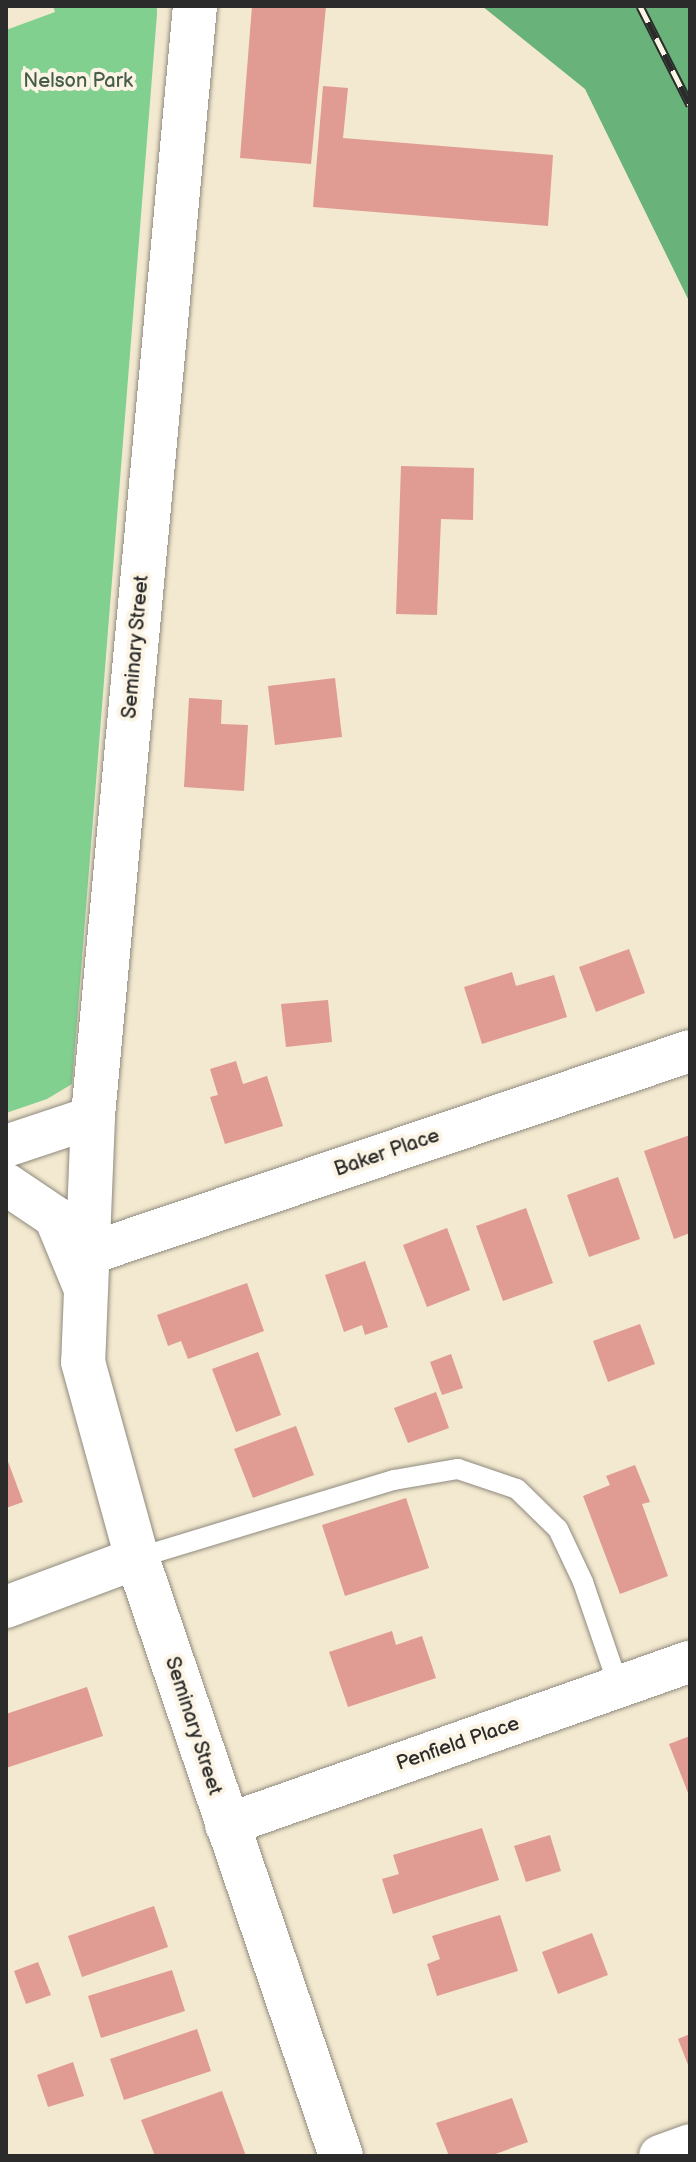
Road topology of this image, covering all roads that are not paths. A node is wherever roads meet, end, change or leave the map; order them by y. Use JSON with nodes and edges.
{"nodes":[{"id":1,"x":195,"y":6,"type":"edge"},
{"id":2,"x":690,"y":1051,"type":"edge"},
{"id":3,"x":93,"y":1117,"type":"junction"},
{"id":4,"x":6,"y":1146,"type":"edge"},
{"id":5,"x":6,"y":1184,"type":"edge"},
{"id":6,"x":84,"y":1272,"type":"junction"},
{"id":7,"x":137,"y":1558,"type":"junction"},
{"id":8,"x":6,"y":1607,"type":"edge"},
{"id":9,"x":690,"y":1662,"type":"edge"},
{"id":10,"x":619,"y":1687,"type":"junction"},
{"id":11,"x":226,"y":1825,"type":"junction"},
{"id":12,"x":690,"y":2145,"type":"edge"},
{"id":13,"x":341,"y":2156,"type":"edge"},
{"id":14,"x":660,"y":2156,"type":"edge"}],
"edges":[{"from":1,"to":3,"type":"street","name":"Seminary Street"},
{"from":2,"to":6,"type":"street","name":"Baker Place"},
{"from":3,"to":4,"type":"street"},
{"from":3,"to":6,"type":"street","name":"Seminary Street"},
{"from":5,"to":6,"type":"street","name":"Seminary Street"},
{"from":6,"to":7,"type":"street","name":"Seminary Street"},
{"from":7,"to":8,"type":"street"},
{"from":7,"to":10,"type":"lane"},
{"from":7,"to":11,"type":"street","name":"Seminary Street"},
{"from":9,"to":10,"type":"street","name":"Penfield Place"},
{"from":10,"to":11,"type":"street","name":"Penfield Place"},
{"from":11,"to":13,"type":"street","name":"Seminary Street"},
{"from":12,"to":14,"type":"street"}]}
